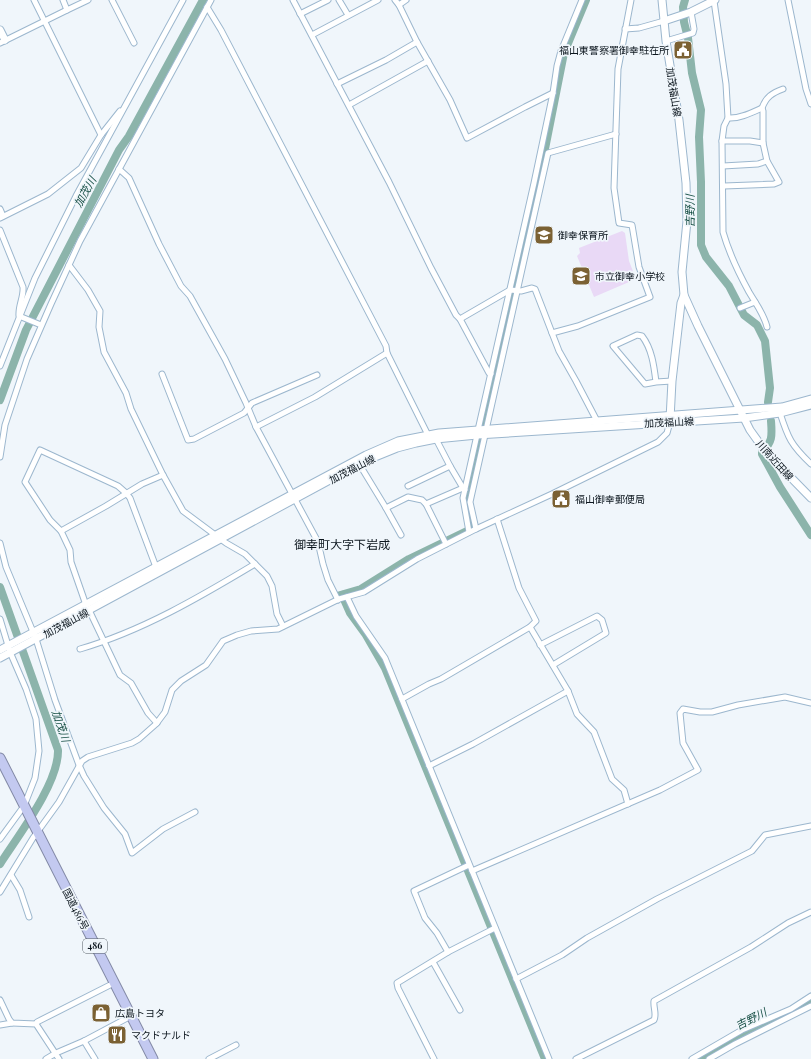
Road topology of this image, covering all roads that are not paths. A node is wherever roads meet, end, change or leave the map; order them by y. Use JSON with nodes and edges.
{"nodes":[{"id":1,"x":34,"y":0,"type":"edge"},
{"id":2,"x":62,"y":0,"type":"edge"},
{"id":3,"x":88,"y":0,"type":"edge"},
{"id":4,"x":112,"y":0,"type":"edge"},
{"id":5,"x":183,"y":0,"type":"edge"},
{"id":6,"x":211,"y":0,"type":"edge"},
{"id":7,"x":293,"y":0,"type":"edge"},
{"id":8,"x":328,"y":0,"type":"edge"},
{"id":9,"x":339,"y":0,"type":"edge"},
{"id":10,"x":378,"y":0,"type":"edge"},
{"id":11,"x":395,"y":0,"type":"edge"},
{"id":12,"x":406,"y":0,"type":"edge"},
{"id":13,"x":582,"y":0,"type":"edge"},
{"id":14,"x":631,"y":0,"type":"edge"},
{"id":15,"x":662,"y":0,"type":"edge"},
{"id":16,"x":714,"y":0,"type":"edge"},
{"id":17,"x":788,"y":0,"type":"edge"},
{"id":18,"x":399,"y":5,"type":"junction"},
{"id":19,"x":207,"y":7,"type":"junction"},
{"id":20,"x":68,"y":10,"type":"junction"},
{"id":21,"x":686,"y":13,"type":"junction"},
{"id":22,"x":300,"y":14,"type":"junction"},
{"id":23,"x":348,"y":15,"type":"junction"},
{"id":24,"x":45,"y":21,"type":"junction"},
{"id":25,"x":664,"y":21,"type":"junction"},
{"id":26,"x":625,"y":29,"type":"junction"},
{"id":27,"x":0,"y":30,"type":"edge"},
{"id":28,"x":312,"y":35,"type":"junction"},
{"id":29,"x":666,"y":41,"type":"junction"},
{"id":30,"x":3,"y":42,"type":"edge"},
{"id":31,"x":417,"y":42,"type":"junction"},
{"id":32,"x":134,"y":43,"type":"dead end"},
{"id":33,"x":428,"y":61,"type":"junction"},
{"id":34,"x":337,"y":84,"type":"junction"},
{"id":35,"x":783,"y":89,"type":"dead end"},
{"id":36,"x":553,"y":93,"type":"junction"},
{"id":37,"x":811,"y":104,"type":"edge"},
{"id":38,"x":348,"y":105,"type":"junction"},
{"id":39,"x":762,"y":108,"type":"junction"},
{"id":40,"x":123,"y":110,"type":"junction"},
{"id":41,"x":728,"y":118,"type":"junction"},
{"id":42,"x":616,"y":134,"type":"junction"},
{"id":43,"x":101,"y":135,"type":"junction"},
{"id":44,"x":722,"y":141,"type":"junction"},
{"id":45,"x":763,"y":143,"type":"junction"},
{"id":46,"x":767,"y":161,"type":"junction"},
{"id":47,"x":723,"y":166,"type":"junction"},
{"id":48,"x":119,"y":169,"type":"junction"},
{"id":49,"x":724,"y":186,"type":"junction"},
{"id":50,"x":0,"y":209,"type":"edge"},
{"id":51,"x":2,"y":217,"type":"edge"},
{"id":52,"x":0,"y":230,"type":"edge"},
{"id":53,"x":69,"y":265,"type":"junction"},
{"id":54,"x":514,"y":291,"type":"junction"},
{"id":55,"x":684,"y":295,"type":"junction"},
{"id":56,"x":755,"y":302,"type":"junction"},
{"id":57,"x":740,"y":308,"type":"dead end"},
{"id":58,"x":19,"y":316,"type":"junction"},
{"id":59,"x":460,"y":319,"type":"junction"},
{"id":60,"x":42,"y":325,"type":"junction"},
{"id":61,"x":767,"y":328,"type":"dead end"},
{"id":62,"x":552,"y":333,"type":"junction"},
{"id":63,"x":387,"y":353,"type":"junction"},
{"id":64,"x":0,"y":366,"type":"edge"},
{"id":65,"x":162,"y":374,"type":"dead end"},
{"id":66,"x":492,"y":374,"type":"junction"},
{"id":67,"x":317,"y":375,"type":"dead end"},
{"id":68,"x":672,"y":381,"type":"junction"},
{"id":69,"x":656,"y":382,"type":"junction"},
{"id":70,"x":811,"y":399,"type":"edge"},
{"id":71,"x":811,"y":405,"type":"edge"},
{"id":72,"x":248,"y":408,"type":"junction"},
{"id":73,"x":740,"y":410,"type":"junction"},
{"id":74,"x":780,"y":413,"type":"junction"},
{"id":75,"x":744,"y":418,"type":"junction"},
{"id":76,"x":670,"y":419,"type":"junction"},
{"id":77,"x":597,"y":421,"type":"junction"},
{"id":78,"x":256,"y":427,"type":"junction"},
{"id":79,"x":481,"y":432,"type":"junction"},
{"id":80,"x":428,"y":435,"type":"junction"},
{"id":81,"x":436,"y":439,"type":"junction"},
{"id":82,"x":0,"y":457,"type":"edge"},
{"id":83,"x":358,"y":462,"type":"junction"},
{"id":84,"x":811,"y":464,"type":"edge"},
{"id":85,"x":450,"y":466,"type":"junction"},
{"id":86,"x":163,"y":475,"type":"junction"},
{"id":87,"x":408,"y":486,"type":"dead end"},
{"id":88,"x":467,"y":491,"type":"junction"},
{"id":89,"x":126,"y":493,"type":"junction"},
{"id":90,"x":293,"y":497,"type":"junction"},
{"id":91,"x":811,"y":498,"type":"edge"},
{"id":92,"x":426,"y":504,"type":"junction"},
{"id":93,"x":386,"y":508,"type":"junction"},
{"id":94,"x":497,"y":519,"type":"junction"},
{"id":95,"x":476,"y":529,"type":"junction"},
{"id":96,"x":61,"y":531,"type":"junction"},
{"id":97,"x":469,"y":531,"type":"junction"},
{"id":98,"x":401,"y":536,"type":"dead end"},
{"id":99,"x":218,"y":537,"type":"junction"},
{"id":100,"x":446,"y":542,"type":"junction"},
{"id":101,"x":0,"y":543,"type":"edge"},
{"id":102,"x":255,"y":564,"type":"junction"},
{"id":103,"x":156,"y":567,"type":"junction"},
{"id":104,"x":343,"y":599,"type":"junction"},
{"id":105,"x":88,"y":607,"type":"junction"},
{"id":106,"x":0,"y":619,"type":"edge"},
{"id":107,"x":283,"y":626,"type":"junction"},
{"id":108,"x":530,"y":627,"type":"junction"},
{"id":109,"x":33,"y":636,"type":"junction"},
{"id":110,"x":104,"y":642,"type":"junction"},
{"id":111,"x":540,"y":645,"type":"junction"},
{"id":112,"x":11,"y":648,"type":"junction"},
{"id":113,"x":80,"y":649,"type":"dead end"},
{"id":114,"x":0,"y":650,"type":"edge"},
{"id":115,"x":0,"y":658,"type":"edge"},
{"id":116,"x":553,"y":665,"type":"junction"},
{"id":117,"x":568,"y":691,"type":"junction"},
{"id":118,"x":402,"y":699,"type":"junction"},
{"id":119,"x":811,"y":703,"type":"edge"},
{"id":120,"x":157,"y":723,"type":"junction"},
{"id":121,"x":0,"y":758,"type":"edge"},
{"id":122,"x":79,"y":765,"type":"junction"},
{"id":123,"x":429,"y":766,"type":"junction"},
{"id":124,"x":0,"y":772,"type":"edge"},
{"id":125,"x":628,"y":804,"type":"junction"},
{"id":126,"x":22,"y":808,"type":"junction"},
{"id":127,"x":195,"y":812,"type":"dead end"},
{"id":128,"x":811,"y":826,"type":"edge"},
{"id":129,"x":35,"y":835,"type":"junction"},
{"id":130,"x":0,"y":839,"type":"edge"},
{"id":131,"x":470,"y":865,"type":"junction"},
{"id":132,"x":472,"y":871,"type":"junction"},
{"id":133,"x":11,"y":875,"type":"junction"},
{"id":134,"x":0,"y":892,"type":"edge"},
{"id":135,"x":811,"y":912,"type":"edge"},
{"id":136,"x":29,"y":917,"type":"dead end"},
{"id":137,"x":492,"y":929,"type":"junction"},
{"id":138,"x":448,"y":952,"type":"junction"},
{"id":139,"x":433,"y":962,"type":"junction"},
{"id":140,"x":516,"y":979,"type":"junction"},
{"id":141,"x":112,"y":984,"type":"junction"},
{"id":142,"x":811,"y":996,"type":"edge"},
{"id":143,"x":0,"y":1000,"type":"edge"},
{"id":144,"x":811,"y":1006,"type":"edge"},
{"id":145,"x":460,"y":1010,"type":"dead end"},
{"id":146,"x":129,"y":1018,"type":"junction"},
{"id":147,"x":12,"y":1023,"type":"junction"},
{"id":148,"x":36,"y":1024,"type":"junction"},
{"id":149,"x":0,"y":1025,"type":"edge"},
{"id":150,"x":84,"y":1041,"type":"junction"},
{"id":151,"x":236,"y":1045,"type":"dead end"},
{"id":152,"x":56,"y":1053,"type":"junction"},
{"id":153,"x":46,"y":1059,"type":"edge"},
{"id":154,"x":59,"y":1059,"type":"edge"},
{"id":155,"x":94,"y":1059,"type":"edge"},
{"id":156,"x":146,"y":1059,"type":"edge"},
{"id":157,"x":153,"y":1059,"type":"edge"},
{"id":158,"x":210,"y":1059,"type":"edge"},
{"id":159,"x":434,"y":1059,"type":"edge"},
{"id":160,"x":549,"y":1059,"type":"edge"},
{"id":161,"x":576,"y":1059,"type":"edge"},
{"id":162,"x":692,"y":1059,"type":"edge"},
{"id":163,"x":709,"y":1059,"type":"edge"}],
"edges":[{"from":1,"to":24,"type":"street"},
{"from":2,"to":20,"type":"street"},
{"from":3,"to":20,"type":"street"},
{"from":4,"to":32,"type":"street"},
{"from":5,"to":40,"type":"street"},
{"from":6,"to":19,"type":"street"},
{"from":7,"to":22,"type":"street"},
{"from":8,"to":22,"type":"street"},
{"from":9,"to":23,"type":"street"},
{"from":10,"to":23,"type":"street"},
{"from":11,"to":18,"type":"street"},
{"from":12,"to":18,"type":"street"},
{"from":13,"to":36,"type":"street"},
{"from":14,"to":26,"type":"street"},
{"from":15,"to":25,"type":"main road","name":"加茂福山線"},
{"from":16,"to":21,"type":"main road"},
{"from":16,"to":41,"type":"street"},
{"from":17,"to":37,"type":"street"},
{"from":18,"to":31,"type":"street"},
{"from":19,"to":48,"type":"street"},
{"from":19,"to":63,"type":"street"},
{"from":20,"to":24,"type":"street"},
{"from":21,"to":25,"type":"main road"},
{"from":21,"to":29,"type":"street"},
{"from":22,"to":28,"type":"street"},
{"from":23,"to":28,"type":"street"},
{"from":24,"to":30,"type":"street"},
{"from":24,"to":43,"type":"street"},
{"from":25,"to":26,"type":"street"},
{"from":25,"to":29,"type":"main road","name":"加茂福山線"},
{"from":26,"to":42,"type":"street"},
{"from":27,"to":30,"type":"main road"},
{"from":28,"to":34,"type":"street"},
{"from":29,"to":55,"type":"main road","name":"加茂福山線"},
{"from":31,"to":33,"type":"street"},
{"from":31,"to":34,"type":"street"},
{"from":33,"to":36,"type":"street"},
{"from":33,"to":38,"type":"street"},
{"from":34,"to":38,"type":"street"},
{"from":35,"to":39,"type":"street"},
{"from":36,"to":54,"type":"street"},
{"from":38,"to":59,"type":"street"},
{"from":39,"to":41,"type":"street"},
{"from":39,"to":45,"type":"street"},
{"from":40,"to":43,"type":"street"},
{"from":40,"to":58,"type":"street"},
{"from":41,"to":44,"type":"street"},
{"from":42,"to":54,"type":"street"},
{"from":42,"to":62,"type":"street"},
{"from":43,"to":51,"type":"street"},
{"from":44,"to":45,"type":"street"},
{"from":44,"to":47,"type":"street"},
{"from":45,"to":46,"type":"street"},
{"from":46,"to":47,"type":"street"},
{"from":46,"to":49,"type":"street"},
{"from":47,"to":49,"type":"street"},
{"from":48,"to":53,"type":"street"},
{"from":48,"to":72,"type":"street"},
{"from":49,"to":56,"type":"street"},
{"from":50,"to":51,"type":"street"},
{"from":52,"to":58,"type":"street"},
{"from":53,"to":60,"type":"street"},
{"from":53,"to":86,"type":"street"},
{"from":54,"to":59,"type":"street"},
{"from":54,"to":62,"type":"street"},
{"from":54,"to":66,"type":"street"},
{"from":54,"to":79,"type":"street"},
{"from":55,"to":68,"type":"main road"},
{"from":55,"to":73,"type":"main road","name":"加茂福山線"},
{"from":56,"to":57,"type":"street"},
{"from":56,"to":61,"type":"street"},
{"from":58,"to":60,"type":"street"},
{"from":58,"to":64,"type":"street"},
{"from":59,"to":66,"type":"street"},
{"from":60,"to":82,"type":"street"},
{"from":62,"to":77,"type":"street"},
{"from":63,"to":78,"type":"street"},
{"from":63,"to":80,"type":"street"},
{"from":65,"to":72,"type":"street"},
{"from":66,"to":79,"type":"street"},
{"from":67,"to":72,"type":"street"},
{"from":68,"to":69,"type":"street"},
{"from":68,"to":76,"type":"main road"},
{"from":69,"to":69,"type":"street"},
{"from":70,"to":73,"type":"main road","name":"加茂福山線"},
{"from":71,"to":74,"type":"main road","name":"加茂福山線"},
{"from":72,"to":78,"type":"street"},
{"from":73,"to":75,"type":"main road","name":"加茂福山線"},
{"from":73,"to":76,"type":"main road","name":"加茂福山線"},
{"from":74,"to":75,"type":"main road","name":"加茂福山線"},
{"from":74,"to":84,"type":"street"},
{"from":75,"to":76,"type":"main road","name":"加茂福山線"},
{"from":75,"to":91,"type":"main road","name":"川南近田線"},
{"from":76,"to":77,"type":"main road","name":"加茂福山線"},
{"from":76,"to":79,"type":"main road","name":"加茂福山線"},
{"from":76,"to":94,"type":"street"},
{"from":77,"to":79,"type":"main road","name":"加茂福山線"},
{"from":78,"to":90,"type":"street"},
{"from":79,"to":80,"type":"main road","name":"加茂福山線"},
{"from":79,"to":81,"type":"main road","name":"加茂福山線"},
{"from":79,"to":88,"type":"street"},
{"from":79,"to":88,"type":"street"},
{"from":80,"to":81,"type":"street"},
{"from":80,"to":83,"type":"main road","name":"加茂福山線"},
{"from":81,"to":83,"type":"main road","name":"加茂福山線"},
{"from":81,"to":85,"type":"street"},
{"from":83,"to":90,"type":"main road","name":"加茂福山線"},
{"from":83,"to":93,"type":"street"},
{"from":85,"to":87,"type":"street"},
{"from":85,"to":88,"type":"street"},
{"from":86,"to":89,"type":"street"},
{"from":86,"to":99,"type":"street"},
{"from":88,"to":92,"type":"street"},
{"from":88,"to":95,"type":"street"},
{"from":88,"to":97,"type":"street"},
{"from":89,"to":96,"type":"street"},
{"from":89,"to":96,"type":"street"},
{"from":89,"to":103,"type":"street"},
{"from":90,"to":99,"type":"main road","name":"加茂福山線"},
{"from":90,"to":104,"type":"street"},
{"from":92,"to":93,"type":"street"},
{"from":92,"to":100,"type":"street"},
{"from":93,"to":98,"type":"street"},
{"from":94,"to":95,"type":"street"},
{"from":94,"to":108,"type":"street"},
{"from":95,"to":97,"type":"street"},
{"from":96,"to":105,"type":"street"},
{"from":97,"to":100,"type":"street"},
{"from":99,"to":102,"type":"street"},
{"from":99,"to":103,"type":"main road","name":"加茂福山線"},
{"from":99,"to":105,"type":"main road","name":"加茂福山線"},
{"from":100,"to":104,"type":"street"},
{"from":101,"to":109,"type":"street"},
{"from":102,"to":107,"type":"street"},
{"from":102,"to":110,"type":"street"},
{"from":103,"to":105,"type":"main road","name":"加茂福山線"},
{"from":104,"to":107,"type":"street"},
{"from":104,"to":118,"type":"street"},
{"from":105,"to":109,"type":"main road","name":"加茂福山線"},
{"from":105,"to":110,"type":"street"},
{"from":106,"to":112,"type":"street"},
{"from":107,"to":120,"type":"street"},
{"from":108,"to":111,"type":"street"},
{"from":108,"to":118,"type":"street"},
{"from":109,"to":112,"type":"main road","name":"加茂福山線"},
{"from":109,"to":122,"type":"street"},
{"from":110,"to":113,"type":"street"},
{"from":110,"to":120,"type":"street"},
{"from":111,"to":116,"type":"street"},
{"from":111,"to":116,"type":"street"},
{"from":112,"to":114,"type":"main road","name":"加茂福山線"},
{"from":112,"to":115,"type":"main road","name":"加茂福山線"},
{"from":112,"to":126,"type":"street"},
{"from":116,"to":117,"type":"street"},
{"from":117,"to":123,"type":"street"},
{"from":117,"to":125,"type":"street"},
{"from":118,"to":123,"type":"street"},
{"from":119,"to":125,"type":"street"},
{"from":120,"to":122,"type":"street"},
{"from":121,"to":126,"type":"highway","name":"国道486号","number":"486"},
{"from":122,"to":127,"type":"street"},
{"from":122,"to":129,"type":"street"},
{"from":123,"to":131,"type":"street"},
{"from":124,"to":126,"type":"highway","name":"国道486号","number":"486"},
{"from":125,"to":132,"type":"street"},
{"from":126,"to":129,"type":"highway","name":"国道486号","number":"486"},
{"from":126,"to":130,"type":"street"},
{"from":128,"to":140,"type":"street"},
{"from":129,"to":133,"type":"street"},
{"from":129,"to":141,"type":"highway","name":"国道486号","number":"486"},
{"from":131,"to":132,"type":"street"},
{"from":131,"to":138,"type":"street"},
{"from":132,"to":137,"type":"street"},
{"from":133,"to":134,"type":"street"},
{"from":133,"to":136,"type":"street"},
{"from":135,"to":161,"type":"street"},
{"from":137,"to":138,"type":"street"},
{"from":137,"to":140,"type":"street"},
{"from":138,"to":139,"type":"street"},
{"from":139,"to":145,"type":"street"},
{"from":139,"to":159,"type":"street"},
{"from":140,"to":160,"type":"street"},
{"from":141,"to":146,"type":"highway","name":"国道486号","number":"486"},
{"from":141,"to":148,"type":"street"},
{"from":142,"to":162,"type":"street"},
{"from":143,"to":147,"type":"street"},
{"from":144,"to":163,"type":"street"},
{"from":146,"to":150,"type":"street"},
{"from":146,"to":156,"type":"highway","name":"国道486号","number":"486"},
{"from":146,"to":157,"type":"highway","name":"国道486号","number":"486"},
{"from":147,"to":148,"type":"street"},
{"from":147,"to":149,"type":"street"},
{"from":148,"to":152,"type":"street"},
{"from":150,"to":152,"type":"street"},
{"from":150,"to":155,"type":"street"},
{"from":151,"to":158,"type":"street"},
{"from":152,"to":153,"type":"street"},
{"from":152,"to":154,"type":"street"}]}
